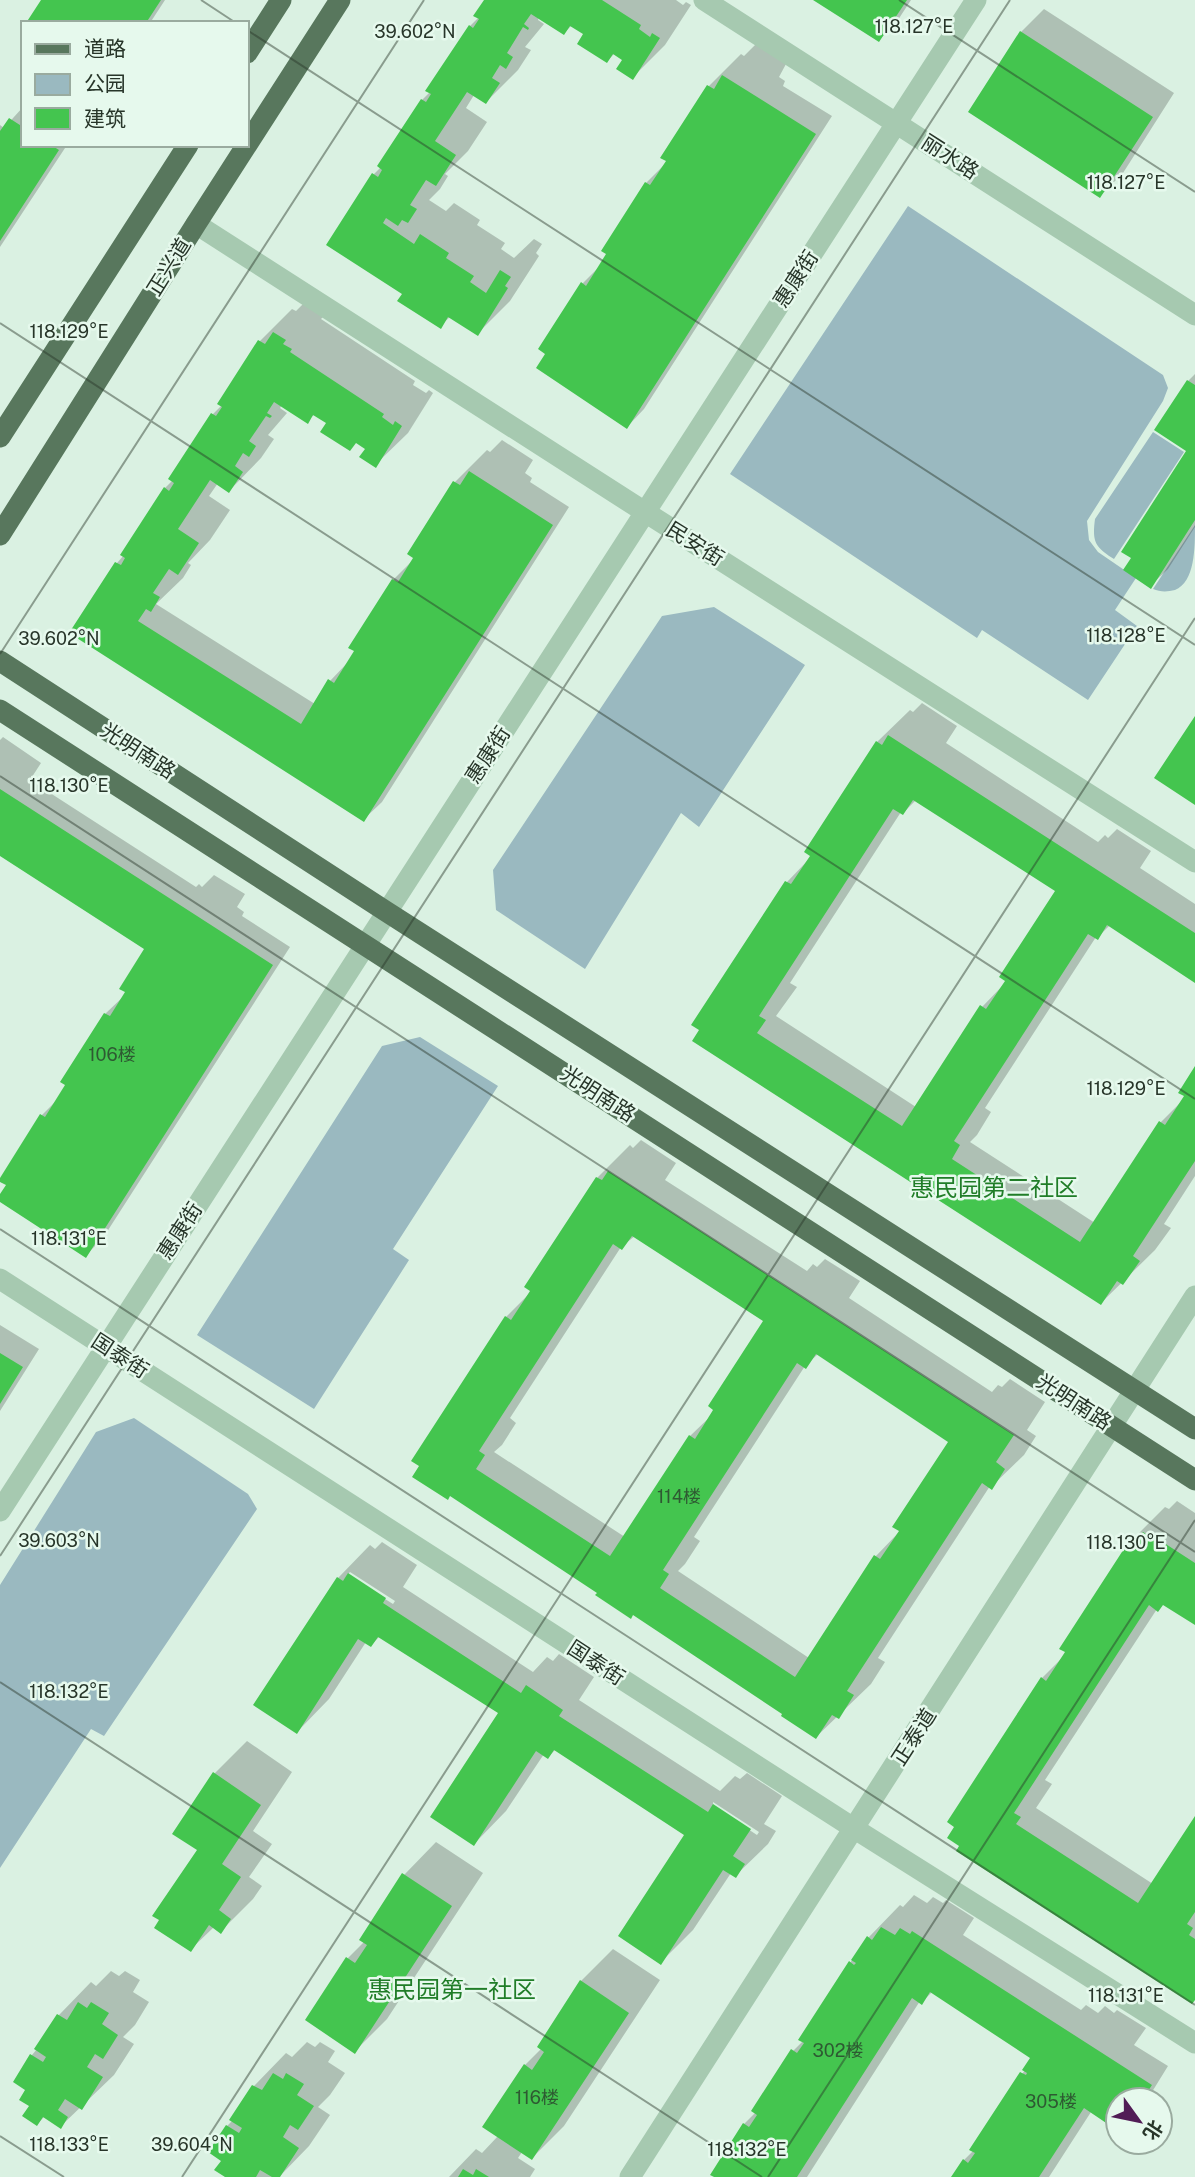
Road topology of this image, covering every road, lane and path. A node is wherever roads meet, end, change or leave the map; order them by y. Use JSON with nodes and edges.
{"nodes":[{"id":1,"x":281,"y":0,"type":"edge"},
{"id":2,"x":340,"y":0,"type":"edge"},
{"id":3,"x":704,"y":0,"type":"edge"},
{"id":4,"x":976,"y":0,"type":"edge"},
{"id":5,"x":248,"y":52,"type":"edge"},
{"id":6,"x":897,"y":124,"type":"junction"},
{"id":7,"x":248,"y":143,"type":"edge"},
{"id":8,"x":187,"y":147,"type":"edge"},
{"id":9,"x":246,"y":147,"type":"edge"},
{"id":10,"x":196,"y":224,"type":"junction"},
{"id":11,"x":1195,"y":316,"type":"edge"},
{"id":12,"x":0,"y":437,"type":"edge"},
{"id":13,"x":645,"y":512,"type":"junction"},
{"id":14,"x":0,"y":535,"type":"edge"},
{"id":15,"x":0,"y":661,"type":"edge"},
{"id":16,"x":0,"y":710,"type":"edge"},
{"id":17,"x":1195,"y":862,"type":"edge"},
{"id":18,"x":387,"y":912,"type":"junction"},
{"id":19,"x":366,"y":944,"type":"junction"},
{"id":20,"x":0,"y":1279,"type":"edge"},
{"id":21,"x":1195,"y":1296,"type":"edge"},
{"id":22,"x":105,"y":1347,"type":"junction"},
{"id":23,"x":1135,"y":1390,"type":"junction"},
{"id":24,"x":1111,"y":1426,"type":"junction"},
{"id":25,"x":1195,"y":1429,"type":"edge"},
{"id":26,"x":1195,"y":1480,"type":"edge"},
{"id":27,"x":0,"y":1511,"type":"edge"},
{"id":28,"x":855,"y":1829,"type":"junction"},
{"id":29,"x":1195,"y":2043,"type":"edge"},
{"id":30,"x":630,"y":2177,"type":"edge"}],
"edges":[{"from":1,"to":5,"type":"main road"},
{"from":2,"to":7,"type":"main road","name":"正兴道"},
{"from":3,"to":6,"type":"street","name":"丽水路"},
{"from":4,"to":6,"type":"street","name":"惠康街"},
{"from":6,"to":11,"type":"street","name":"丽水路"},
{"from":6,"to":13,"type":"street","name":"惠康街"},
{"from":8,"to":12,"type":"main road"},
{"from":9,"to":10,"type":"main road","name":"正兴道"},
{"from":10,"to":13,"type":"street","name":"民安街"},
{"from":10,"to":14,"type":"main road","name":"正兴道"},
{"from":13,"to":17,"type":"street","name":"民安街"},
{"from":13,"to":18,"type":"street","name":"惠康街"},
{"from":15,"to":18,"type":"main road","name":"光明南路"},
{"from":16,"to":19,"type":"main road","name":"光明南路"},
{"from":18,"to":19,"type":"street","name":"惠康街"},
{"from":18,"to":23,"type":"main road","name":"光明南路"},
{"from":19,"to":22,"type":"street","name":"惠康街"},
{"from":19,"to":24,"type":"main road","name":"光明南路"},
{"from":20,"to":22,"type":"street","name":"国泰街"},
{"from":21,"to":23,"type":"street","name":"正泰道"},
{"from":22,"to":27,"type":"street","name":"惠康街"},
{"from":22,"to":28,"type":"street","name":"国泰街"},
{"from":23,"to":24,"type":"street","name":"正泰道"},
{"from":23,"to":25,"type":"main road","name":"光明南路"},
{"from":24,"to":26,"type":"main road","name":"光明南路"},
{"from":24,"to":28,"type":"street","name":"正泰道"},
{"from":28,"to":29,"type":"street","name":"国泰街"},
{"from":28,"to":30,"type":"street","name":"正泰道"}]}
